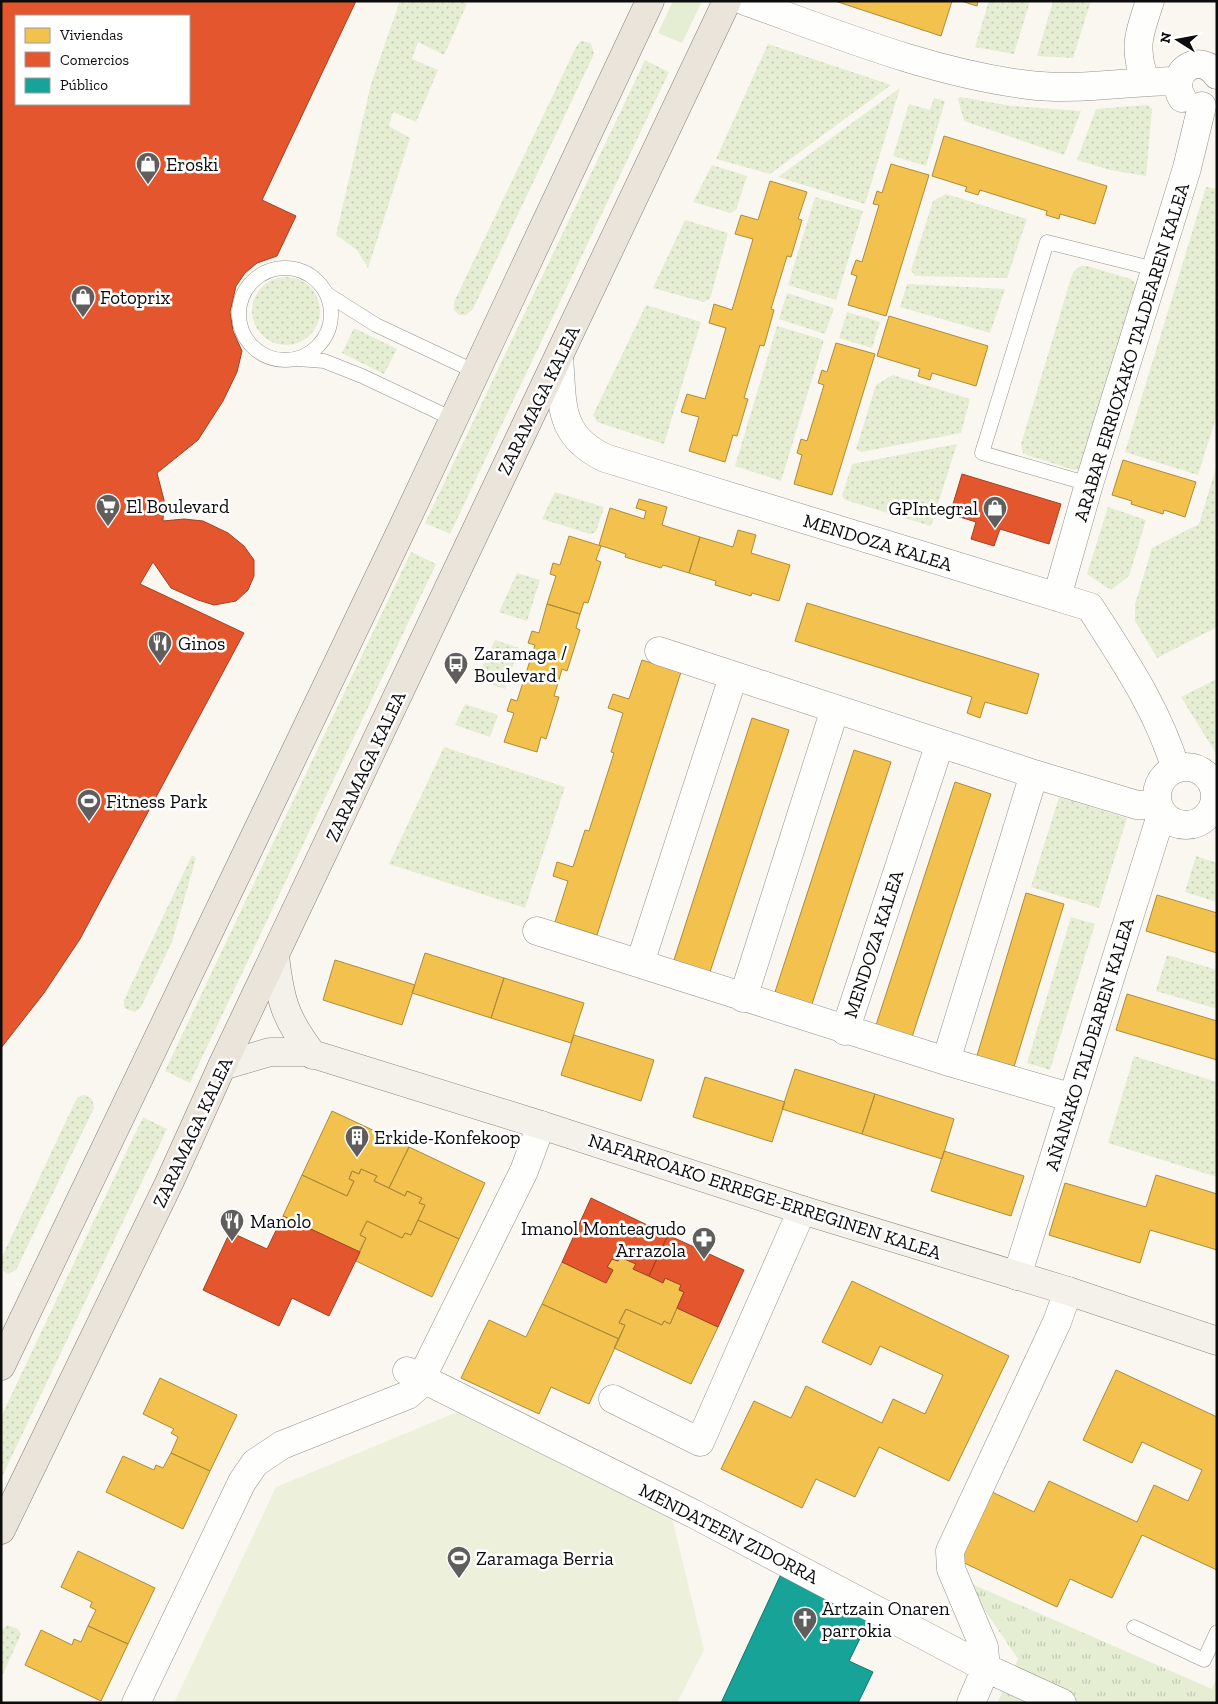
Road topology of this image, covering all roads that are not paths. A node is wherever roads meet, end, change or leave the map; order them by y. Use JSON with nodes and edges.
{"nodes":[{"id":1,"x":650,"y":1,"type":"edge"},
{"id":2,"x":727,"y":1,"type":"edge"},
{"id":3,"x":745,"y":1,"type":"edge"},
{"id":4,"x":1150,"y":1,"type":"edge"},
{"id":5,"x":1217,"y":74,"type":"edge"},
{"id":6,"x":1145,"y":81,"type":"junction"},
{"id":7,"x":1178,"y":81,"type":"junction"},
{"id":8,"x":1209,"y":100,"type":"edge"},
{"id":9,"x":1155,"y":269,"type":"junction"},
{"id":10,"x":245,"y":273,"type":"dead end"},
{"id":11,"x":262,"y":273,"type":"junction"},
{"id":12,"x":327,"y":294,"type":"junction"},
{"id":13,"x":559,"y":357,"type":"junction"},
{"id":14,"x":297,"y":359,"type":"junction"},
{"id":15,"x":476,"y":372,"type":"junction"},
{"id":16,"x":453,"y":420,"type":"junction"},
{"id":17,"x":1089,"y":484,"type":"junction"},
{"id":18,"x":1057,"y":597,"type":"junction"},
{"id":19,"x":659,"y":651,"type":"dead end"},
{"id":20,"x":734,"y":677,"type":"junction"},
{"id":21,"x":835,"y":710,"type":"junction"},
{"id":22,"x":940,"y":744,"type":"junction"},
{"id":23,"x":1176,"y":769,"type":"junction"},
{"id":24,"x":1034,"y":774,"type":"junction"},
{"id":25,"x":1160,"y":808,"type":"junction"},
{"id":26,"x":1212,"y":820,"type":"edge"},
{"id":27,"x":537,"y":931,"type":"dead end"},
{"id":28,"x":275,"y":956,"type":"junction"},
{"id":29,"x":640,"y":963,"type":"junction"},
{"id":30,"x":743,"y":998,"type":"junction"},
{"id":31,"x":845,"y":1030,"type":"junction"},
{"id":32,"x":313,"y":1055,"type":"junction"},
{"id":33,"x":946,"y":1061,"type":"junction"},
{"id":34,"x":222,"y":1066,"type":"junction"},
{"id":35,"x":1073,"y":1098,"type":"junction"},
{"id":36,"x":541,"y":1125,"type":"junction"},
{"id":37,"x":802,"y":1210,"type":"junction"},
{"id":38,"x":1017,"y":1276,"type":"junction"},
{"id":39,"x":1068,"y":1291,"type":"junction"},
{"id":40,"x":1217,"y":1341,"type":"edge"},
{"id":41,"x":1,"y":1366,"type":"edge"},
{"id":42,"x":414,"y":1374,"type":"junction"},
{"id":43,"x":613,"y":1399,"type":"dead end"},
{"id":44,"x":1,"y":1530,"type":"edge"},
{"id":45,"x":1134,"y":1627,"type":"dead end"},
{"id":46,"x":1217,"y":1632,"type":"edge"},
{"id":47,"x":986,"y":1668,"type":"junction"},
{"id":48,"x":136,"y":1703,"type":"edge"},
{"id":49,"x":971,"y":1703,"type":"edge"},
{"id":50,"x":1062,"y":1703,"type":"edge"}],
"edges":[{"from":1,"to":15,"type":"main road"},
{"from":2,"to":13,"type":"main road","name":"ZARAMAGA KALEA"},
{"from":3,"to":6,"type":"street"},
{"from":4,"to":6,"type":"street"},
{"from":5,"to":7,"type":"street"},
{"from":6,"to":7,"type":"street"},
{"from":7,"to":8,"type":"street"},
{"from":8,"to":9,"type":"street","name":"ARABAR ERRIOXAKO TALDEAREN KALEA"},
{"from":9,"to":17,"type":"street","name":"ARABAR ERRIOXAKO TALDEAREN KALEA"},
{"from":9,"to":17,"type":"lane"},
{"from":10,"to":11,"type":"lane"},
{"from":11,"to":12,"type":"lane"},
{"from":11,"to":14,"type":"lane"},
{"from":12,"to":14,"type":"lane"},
{"from":12,"to":15,"type":"lane"},
{"from":13,"to":18,"type":"street","name":"MENDOZA KALEA"},
{"from":13,"to":28,"type":"main road","name":"ZARAMAGA KALEA"},
{"from":14,"to":16,"type":"lane"},
{"from":15,"to":16,"type":"main road"},
{"from":16,"to":41,"type":"main road"},
{"from":17,"to":18,"type":"street","name":"ARABAR ERRIOXAKO TALDEAREN KALEA"},
{"from":18,"to":23,"type":"street","name":"MENDOZA KALEA"},
{"from":19,"to":20,"type":"street"},
{"from":20,"to":21,"type":"street"},
{"from":20,"to":29,"type":"street"},
{"from":21,"to":22,"type":"street"},
{"from":21,"to":30,"type":"street"},
{"from":22,"to":24,"type":"street"},
{"from":22,"to":31,"type":"street","name":"MENDOZA KALEA"},
{"from":23,"to":25,"type":"street"},
{"from":23,"to":26,"type":"street"},
{"from":24,"to":25,"type":"street"},
{"from":24,"to":33,"type":"street"},
{"from":25,"to":26,"type":"street"},
{"from":25,"to":35,"type":"street","name":"AÑANAKO TALDEAREN KALEA"},
{"from":27,"to":29,"type":"street","name":"MENDOZA KALEA"},
{"from":28,"to":32,"type":"street"},
{"from":28,"to":34,"type":"main road","name":"ZARAMAGA KALEA"},
{"from":29,"to":30,"type":"street","name":"MENDOZA KALEA"},
{"from":30,"to":31,"type":"street","name":"MENDOZA KALEA"},
{"from":31,"to":33,"type":"street","name":"MENDOZA KALEA"},
{"from":32,"to":34,"type":"street","name":"NAFARROAKO ERREGE-ERREGINEN KALEA"},
{"from":32,"to":36,"type":"street","name":"NAFARROAKO ERREGE-ERREGINEN KALEA"},
{"from":33,"to":35,"type":"street","name":"MENDOZA KALEA"},
{"from":34,"to":44,"type":"main road","name":"ZARAMAGA KALEA"},
{"from":35,"to":38,"type":"street","name":"AÑANAKO TALDEAREN KALEA"},
{"from":36,"to":37,"type":"street","name":"NAFARROAKO ERREGE-ERREGINEN KALEA"},
{"from":36,"to":42,"type":"street"},
{"from":37,"to":38,"type":"street","name":"NAFARROAKO ERREGE-ERREGINEN KALEA"},
{"from":37,"to":43,"type":"street"},
{"from":38,"to":39,"type":"street","name":"NAFARROAKO ERREGE-ERREGINEN KALEA"},
{"from":39,"to":40,"type":"street","name":"NAFARROAKO ERREGE-ERREGINEN KALEA"},
{"from":39,"to":47,"type":"street"},
{"from":42,"to":47,"type":"street","name":"MENDATEEN ZIDORRA"},
{"from":42,"to":48,"type":"street"},
{"from":45,"to":46,"type":"lane"},
{"from":47,"to":49,"type":"street"},
{"from":47,"to":50,"type":"street","name":"MENDATEEN ZIDORRA"}]}
